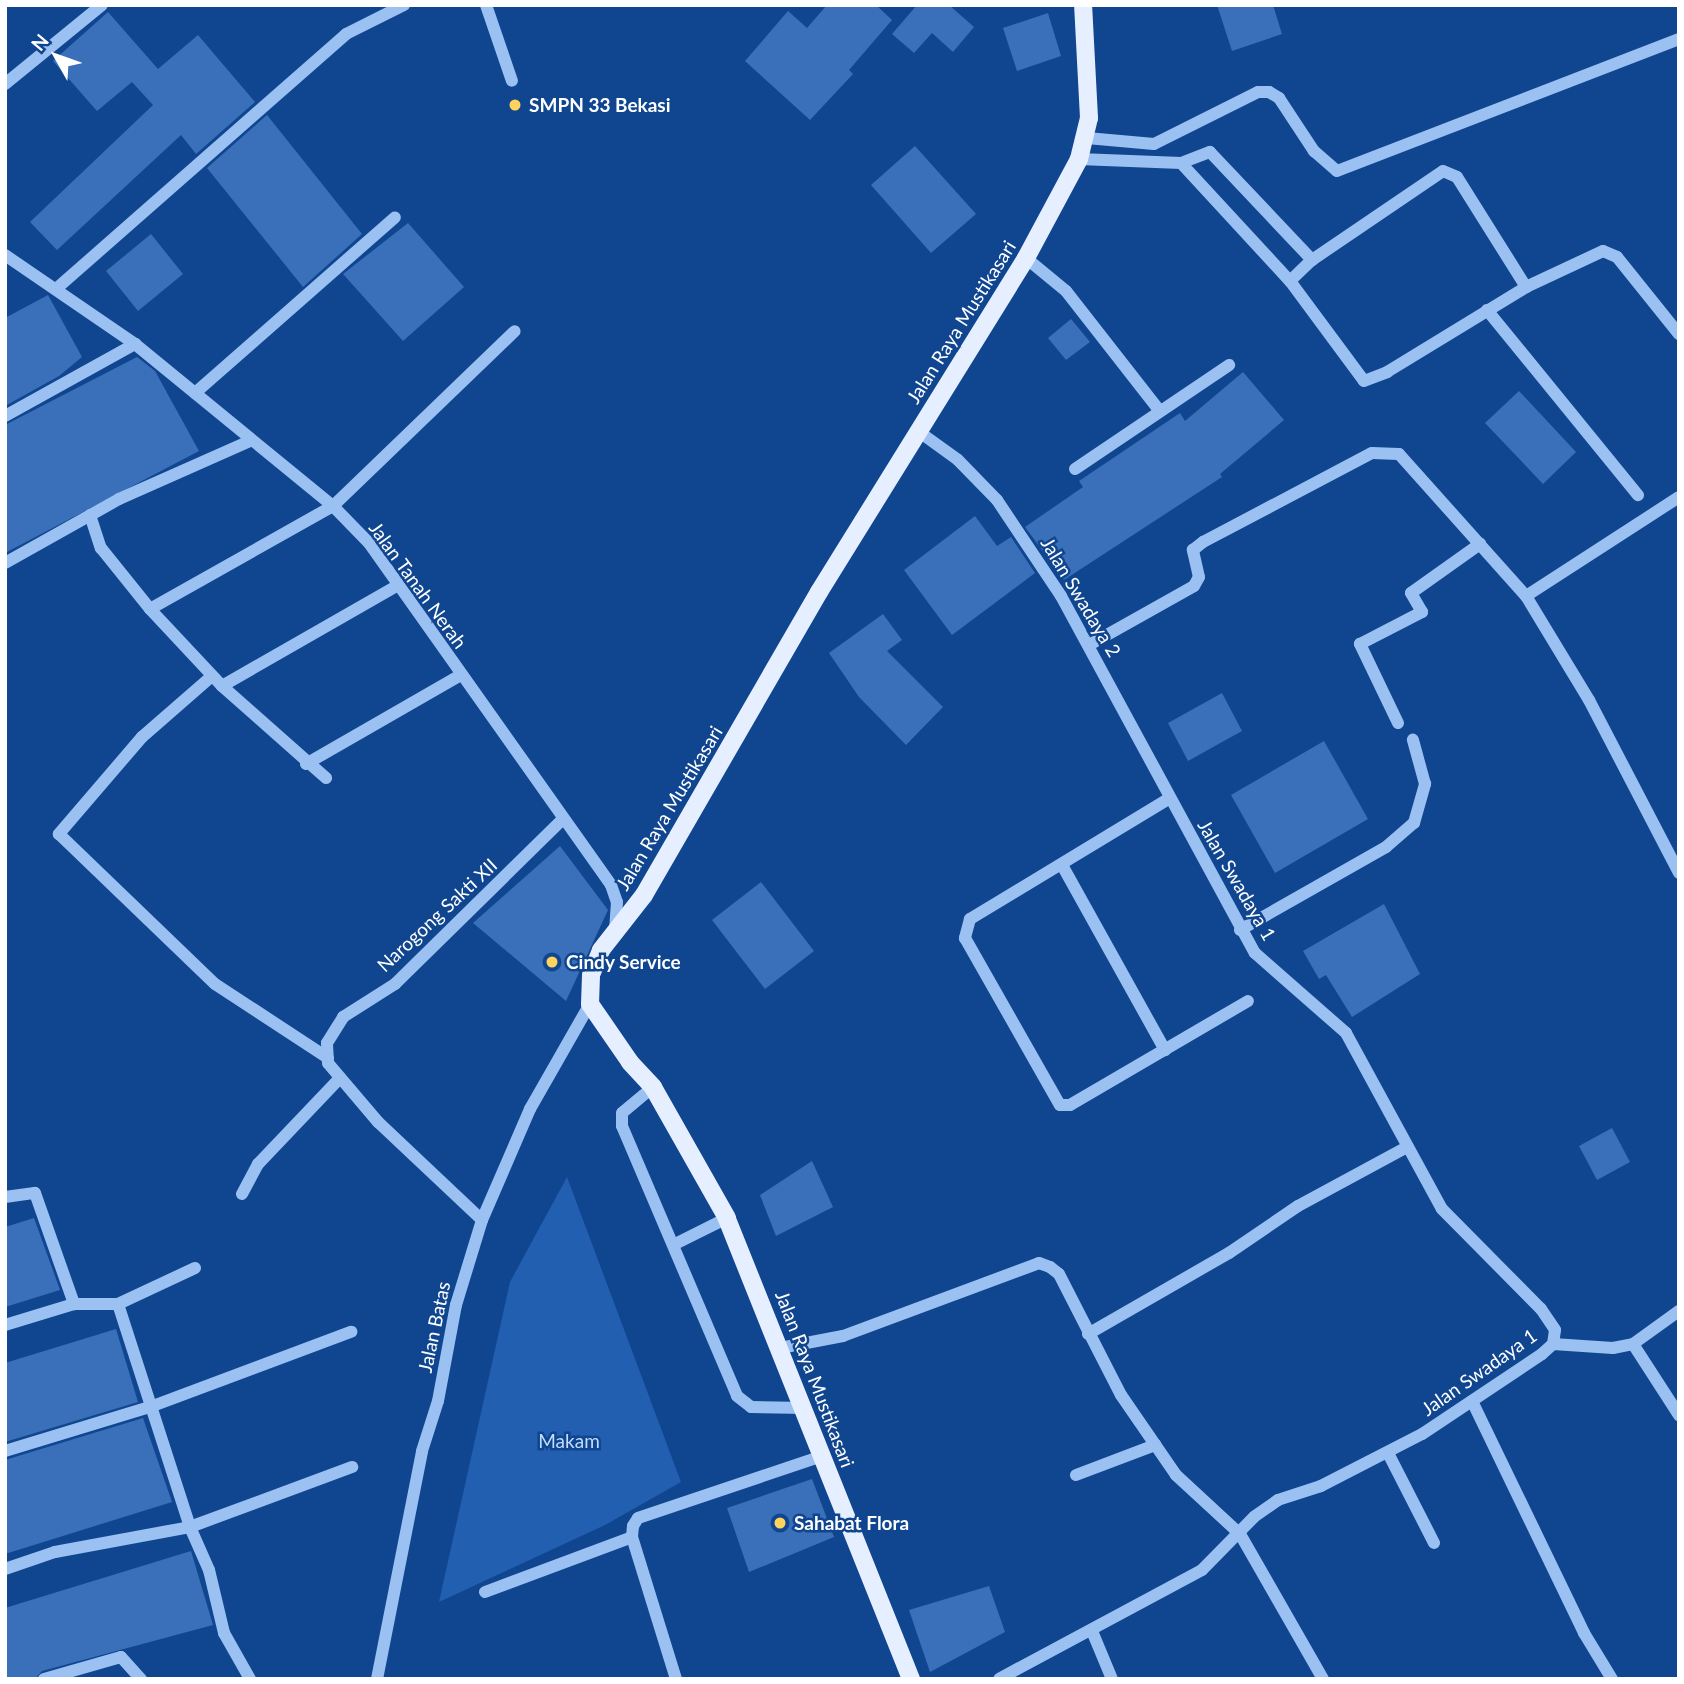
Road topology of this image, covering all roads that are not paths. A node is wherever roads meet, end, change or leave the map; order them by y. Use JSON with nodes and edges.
{"nodes":[{"id":1,"x":102,"y":5,"type":"edge"},
{"id":2,"x":404,"y":5,"type":"edge"},
{"id":3,"x":486,"y":5,"type":"edge"},
{"id":4,"x":1083,"y":5,"type":"edge"},
{"id":5,"x":1679,"y":39,"type":"edge"},
{"id":6,"x":512,"y":82,"type":"dead end"},
{"id":7,"x":5,"y":84,"type":"edge"},
{"id":8,"x":1087,"y":138,"type":"junction"},
{"id":9,"x":1079,"y":159,"type":"junction"},
{"id":10,"x":1181,"y":163,"type":"junction"},
{"id":11,"x":395,"y":217,"type":"dead end"},
{"id":12,"x":5,"y":255,"type":"edge"},
{"id":13,"x":1026,"y":258,"type":"junction"},
{"id":14,"x":1312,"y":260,"type":"junction"},
{"id":15,"x":1290,"y":281,"type":"junction"},
{"id":16,"x":1526,"y":287,"type":"junction"},
{"id":17,"x":56,"y":289,"type":"junction"},
{"id":18,"x":1487,"y":310,"type":"junction"},
{"id":19,"x":514,"y":331,"type":"dead end"},
{"id":20,"x":1679,"y":334,"type":"edge"},
{"id":21,"x":135,"y":344,"type":"junction"},
{"id":22,"x":1229,"y":365,"type":"dead end"},
{"id":23,"x":195,"y":393,"type":"junction"},
{"id":24,"x":1159,"y":410,"type":"junction"},
{"id":25,"x":5,"y":415,"type":"edge"},
{"id":26,"x":918,"y":431,"type":"junction"},
{"id":27,"x":252,"y":440,"type":"junction"},
{"id":28,"x":1075,"y":469,"type":"dead end"},
{"id":29,"x":1638,"y":495,"type":"dead end"},
{"id":30,"x":1679,"y":497,"type":"edge"},
{"id":31,"x":332,"y":506,"type":"junction"},
{"id":32,"x":90,"y":515,"type":"junction"},
{"id":33,"x":1480,"y":544,"type":"junction"},
{"id":34,"x":5,"y":563,"type":"edge"},
{"id":35,"x":398,"y":585,"type":"junction"},
{"id":36,"x":1526,"y":596,"type":"junction"},
{"id":37,"x":150,"y":610,"type":"junction"},
{"id":38,"x":1089,"y":645,"type":"junction"},
{"id":39,"x":212,"y":676,"type":"junction"},
{"id":40,"x":459,"y":676,"type":"junction"},
{"id":41,"x":222,"y":686,"type":"junction"},
{"id":42,"x":1398,"y":723,"type":"dead end"},
{"id":43,"x":1413,"y":740,"type":"dead end"},
{"id":44,"x":306,"y":764,"type":"junction"},
{"id":45,"x":326,"y":778,"type":"dead end"},
{"id":46,"x":1173,"y":804,"type":"junction"},
{"id":47,"x":564,"y":819,"type":"junction"},
{"id":48,"x":1062,"y":865,"type":"junction"},
{"id":49,"x":1679,"y":873,"type":"edge"},
{"id":50,"x":615,"y":929,"type":"junction"},
{"id":51,"x":1240,"y":930,"type":"junction"},
{"id":52,"x":1248,"y":1001,"type":"dead end"},
{"id":53,"x":590,"y":1004,"type":"junction"},
{"id":54,"x":1166,"y":1050,"type":"junction"},
{"id":55,"x":328,"y":1058,"type":"junction"},
{"id":56,"x":340,"y":1079,"type":"junction"},
{"id":57,"x":653,"y":1087,"type":"junction"},
{"id":58,"x":1407,"y":1147,"type":"junction"},
{"id":59,"x":242,"y":1194,"type":"dead end"},
{"id":60,"x":5,"y":1197,"type":"edge"},
{"id":61,"x":727,"y":1218,"type":"junction"},
{"id":62,"x":482,"y":1220,"type":"junction"},
{"id":63,"x":675,"y":1244,"type":"junction"},
{"id":64,"x":195,"y":1268,"type":"dead end"},
{"id":65,"x":74,"y":1304,"type":"junction"},
{"id":66,"x":118,"y":1304,"type":"junction"},
{"id":67,"x":1679,"y":1311,"type":"edge"},
{"id":68,"x":5,"y":1325,"type":"edge"},
{"id":69,"x":351,"y":1332,"type":"dead end"},
{"id":70,"x":1088,"y":1334,"type":"junction"},
{"id":71,"x":1633,"y":1343,"type":"junction"},
{"id":72,"x":1553,"y":1344,"type":"junction"},
{"id":73,"x":780,"y":1348,"type":"junction"},
{"id":74,"x":1472,"y":1401,"type":"junction"},
{"id":75,"x":150,"y":1407,"type":"junction"},
{"id":76,"x":805,"y":1408,"type":"junction"},
{"id":77,"x":1679,"y":1415,"type":"edge"},
{"id":78,"x":1156,"y":1445,"type":"junction"},
{"id":79,"x":5,"y":1451,"type":"edge"},
{"id":80,"x":1388,"y":1453,"type":"junction"},
{"id":81,"x":822,"y":1456,"type":"junction"},
{"id":82,"x":352,"y":1467,"type":"dead end"},
{"id":83,"x":1076,"y":1475,"type":"dead end"},
{"id":84,"x":190,"y":1527,"type":"junction"},
{"id":85,"x":1240,"y":1534,"type":"junction"},
{"id":86,"x":632,"y":1537,"type":"junction"},
{"id":87,"x":1434,"y":1543,"type":"dead end"},
{"id":88,"x":5,"y":1569,"type":"edge"},
{"id":89,"x":485,"y":1592,"type":"dead end"},
{"id":90,"x":1092,"y":1631,"type":"junction"},
{"id":91,"x":44,"y":1679,"type":"edge"},
{"id":92,"x":141,"y":1679,"type":"edge"},
{"id":93,"x":250,"y":1679,"type":"edge"},
{"id":94,"x":377,"y":1679,"type":"edge"},
{"id":95,"x":676,"y":1679,"type":"edge"},
{"id":96,"x":911,"y":1679,"type":"edge"},
{"id":97,"x":999,"y":1679,"type":"edge"},
{"id":98,"x":1112,"y":1679,"type":"edge"},
{"id":99,"x":1323,"y":1679,"type":"edge"},
{"id":100,"x":1612,"y":1679,"type":"edge"}],
"edges":[{"from":1,"to":7,"type":"street"},
{"from":2,"to":17,"type":"street"},
{"from":3,"to":6,"type":"street"},
{"from":4,"to":8,"type":"main road","name":"Jalan Raya Mustikasari"},
{"from":5,"to":8,"type":"street"},
{"from":8,"to":9,"type":"main road","name":"Jalan Raya Mustikasari"},
{"from":9,"to":10,"type":"street"},
{"from":9,"to":13,"type":"main road","name":"Jalan Raya Mustikasari"},
{"from":10,"to":14,"type":"street"},
{"from":10,"to":15,"type":"street"},
{"from":11,"to":23,"type":"street"},
{"from":12,"to":17,"type":"street","name":"Jalan Tanah Nerah"},
{"from":13,"to":24,"type":"street"},
{"from":13,"to":26,"type":"main road","name":"Jalan Raya Mustikasari"},
{"from":14,"to":15,"type":"street"},
{"from":14,"to":16,"type":"street"},
{"from":15,"to":18,"type":"street"},
{"from":16,"to":18,"type":"street"},
{"from":16,"to":20,"type":"street"},
{"from":17,"to":21,"type":"street","name":"Jalan Tanah Nerah"},
{"from":18,"to":29,"type":"street"},
{"from":19,"to":31,"type":"street"},
{"from":21,"to":23,"type":"street","name":"Jalan Tanah Nerah"},
{"from":21,"to":25,"type":"street"},
{"from":22,"to":24,"type":"street"},
{"from":23,"to":27,"type":"street","name":"Jalan Tanah Nerah"},
{"from":24,"to":28,"type":"street"},
{"from":26,"to":38,"type":"street","name":"Jalan Swadaya 2"},
{"from":26,"to":50,"type":"main road","name":"Jalan Raya Mustikasari"},
{"from":27,"to":31,"type":"street","name":"Jalan Tanah Nerah"},
{"from":27,"to":32,"type":"street"},
{"from":30,"to":36,"type":"street"},
{"from":31,"to":35,"type":"street","name":"Jalan Tanah Nerah"},
{"from":31,"to":37,"type":"street"},
{"from":32,"to":34,"type":"street"},
{"from":32,"to":37,"type":"street"},
{"from":33,"to":36,"type":"street"},
{"from":33,"to":38,"type":"street"},
{"from":33,"to":42,"type":"street"},
{"from":35,"to":40,"type":"street","name":"Jalan Tanah Nerah"},
{"from":35,"to":41,"type":"street"},
{"from":36,"to":49,"type":"street"},
{"from":37,"to":39,"type":"street"},
{"from":38,"to":46,"type":"street","name":"Jalan Swadaya 2"},
{"from":39,"to":41,"type":"street"},
{"from":39,"to":55,"type":"street"},
{"from":40,"to":44,"type":"street"},
{"from":40,"to":47,"type":"street","name":"Jalan Tanah Nerah"},
{"from":41,"to":44,"type":"street"},
{"from":43,"to":51,"type":"street"},
{"from":44,"to":45,"type":"street"},
{"from":46,"to":48,"type":"street"},
{"from":46,"to":51,"type":"street","name":"Jalan Swadaya 1"},
{"from":47,"to":50,"type":"street","name":"Jalan Tanah Nerah"},
{"from":47,"to":55,"type":"street","name":"Narogong Sakti XII"},
{"from":48,"to":54,"type":"street"},
{"from":48,"to":54,"type":"street"},
{"from":50,"to":53,"type":"main road","name":"Jalan Raya Mustikasari"},
{"from":51,"to":58,"type":"street","name":"Jalan Swadaya 1"},
{"from":52,"to":54,"type":"street"},
{"from":53,"to":57,"type":"main road","name":"Jalan Raya Mustikasari"},
{"from":53,"to":62,"type":"street","name":"Jalan Batas"},
{"from":55,"to":56,"type":"street"},
{"from":56,"to":59,"type":"street"},
{"from":56,"to":62,"type":"street"},
{"from":57,"to":61,"type":"main road","name":"Jalan Raya Mustikasari"},
{"from":57,"to":63,"type":"street"},
{"from":58,"to":70,"type":"street"},
{"from":58,"to":72,"type":"street","name":"Jalan Swadaya 1"},
{"from":60,"to":65,"type":"street"},
{"from":61,"to":63,"type":"street"},
{"from":61,"to":73,"type":"main road","name":"Jalan Raya Mustikasari"},
{"from":62,"to":94,"type":"street","name":"Jalan Batas"},
{"from":63,"to":76,"type":"street"},
{"from":64,"to":66,"type":"street"},
{"from":65,"to":66,"type":"street"},
{"from":65,"to":68,"type":"street"},
{"from":66,"to":75,"type":"street"},
{"from":67,"to":71,"type":"street"},
{"from":69,"to":75,"type":"street"},
{"from":70,"to":73,"type":"street"},
{"from":70,"to":78,"type":"street"},
{"from":71,"to":72,"type":"street"},
{"from":71,"to":77,"type":"street"},
{"from":72,"to":74,"type":"street","name":"Jalan Swadaya 1"},
{"from":73,"to":76,"type":"main road","name":"Jalan Raya Mustikasari"},
{"from":74,"to":80,"type":"street","name":"Jalan Swadaya 1"},
{"from":74,"to":100,"type":"street"},
{"from":75,"to":79,"type":"street"},
{"from":75,"to":84,"type":"street"},
{"from":76,"to":81,"type":"main road","name":"Jalan Raya Mustikasari"},
{"from":78,"to":83,"type":"street"},
{"from":78,"to":85,"type":"street"},
{"from":80,"to":85,"type":"street","name":"Jalan Swadaya 1"},
{"from":80,"to":87,"type":"street"},
{"from":81,"to":86,"type":"street"},
{"from":81,"to":96,"type":"main road","name":"Jalan Raya Mustikasari"},
{"from":82,"to":84,"type":"street"},
{"from":84,"to":88,"type":"street"},
{"from":84,"to":93,"type":"street"},
{"from":85,"to":90,"type":"street","name":"Jalan Swadaya 1"},
{"from":85,"to":99,"type":"street"},
{"from":86,"to":89,"type":"street"},
{"from":86,"to":95,"type":"street"},
{"from":90,"to":97,"type":"street","name":"Jalan Swadaya 1"},
{"from":90,"to":98,"type":"street"},
{"from":91,"to":92,"type":"street"}]}
